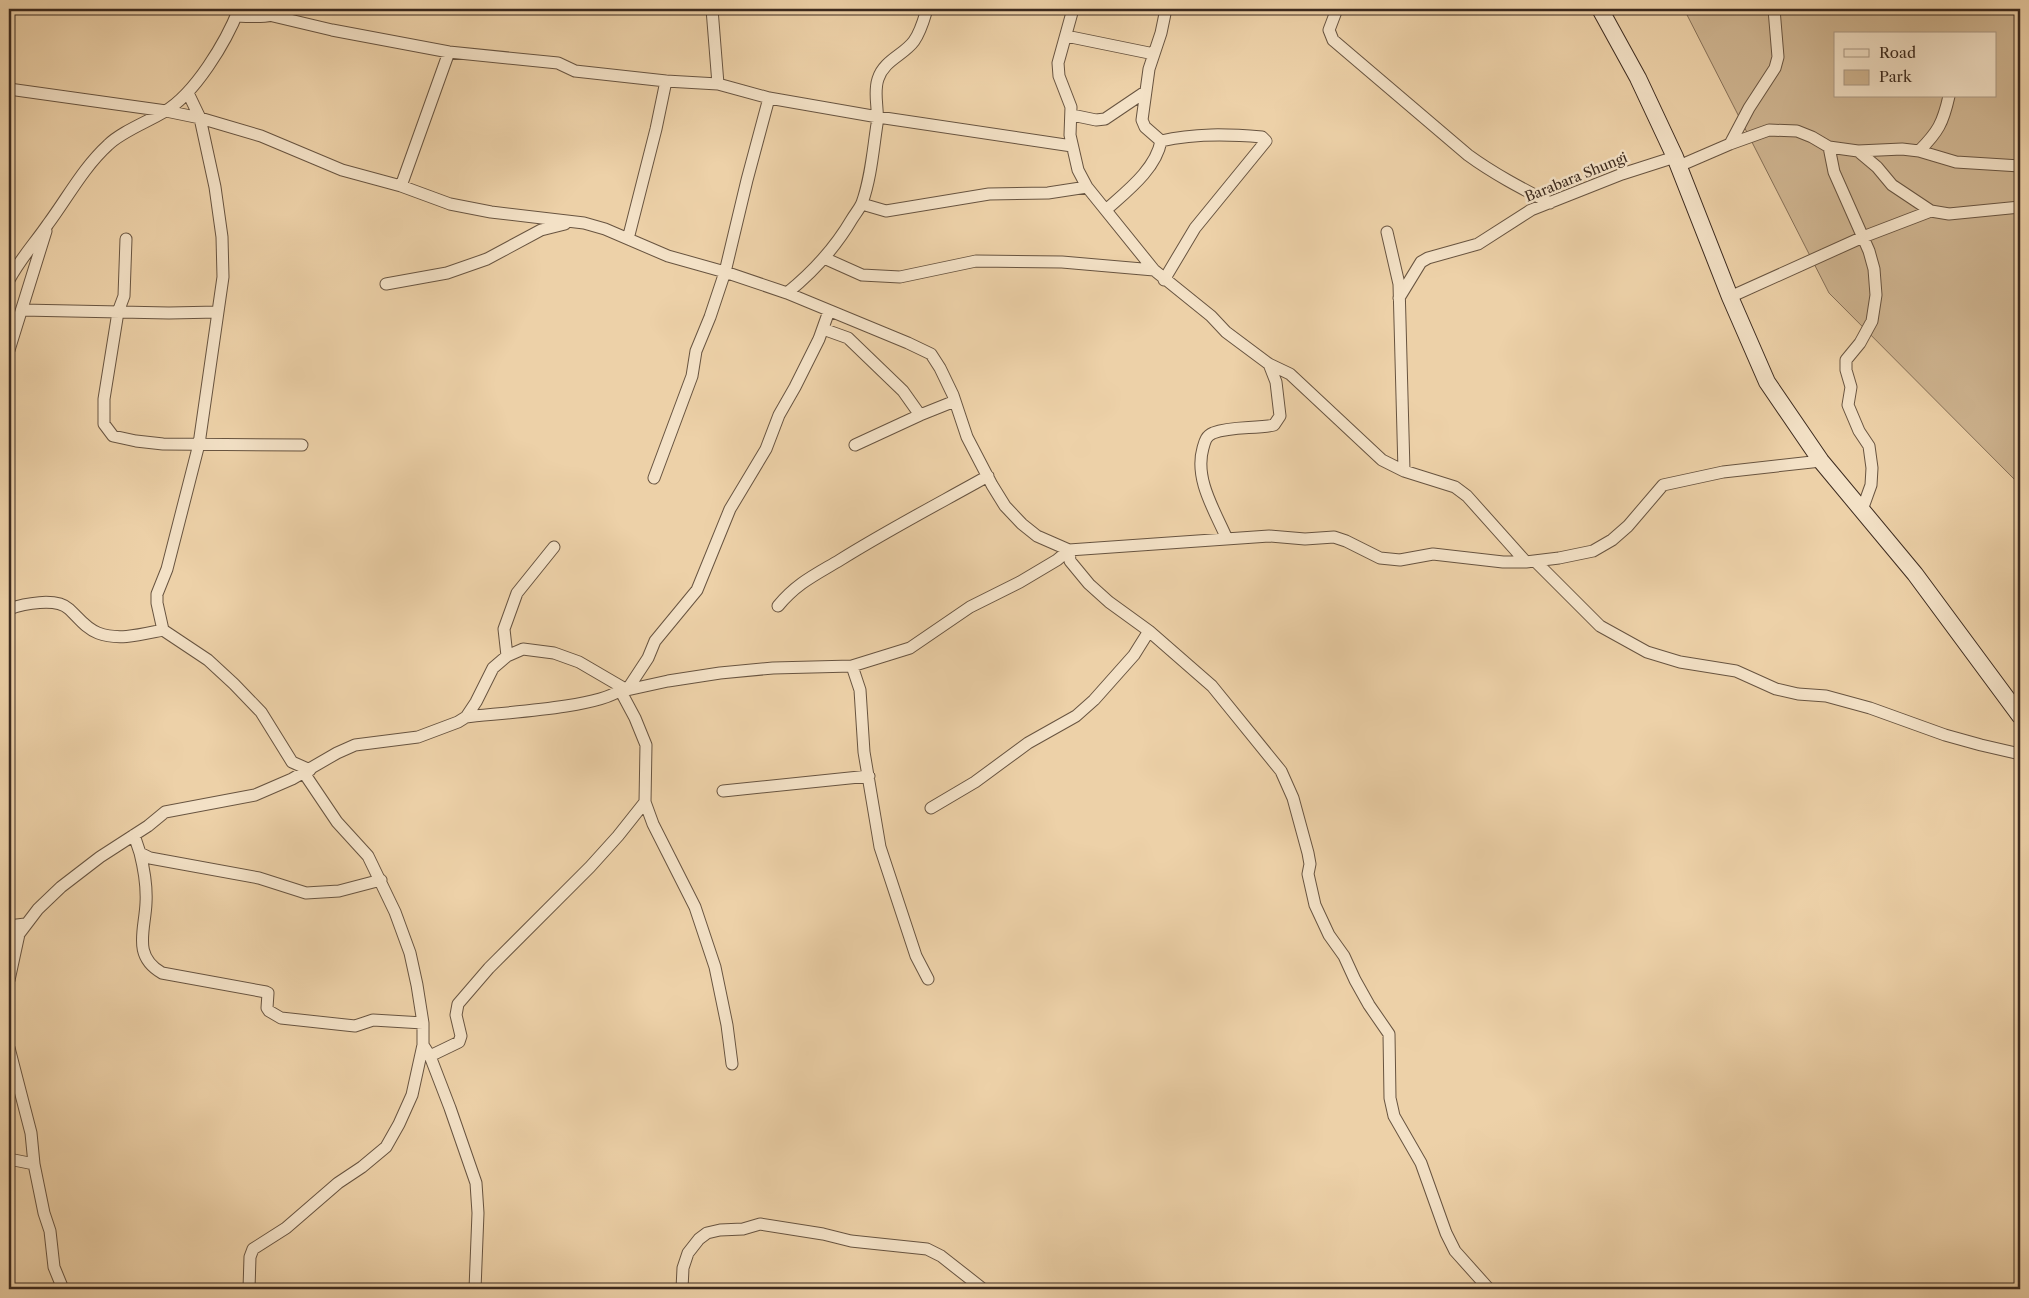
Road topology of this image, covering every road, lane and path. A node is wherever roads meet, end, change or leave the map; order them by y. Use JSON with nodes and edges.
{"nodes":[{"id":1,"x":292,"y":9,"type":"edge"},
{"id":2,"x":712,"y":9,"type":"edge"},
{"id":3,"x":927,"y":9,"type":"edge"},
{"id":4,"x":1073,"y":9,"type":"edge"},
{"id":5,"x":1166,"y":9,"type":"edge"},
{"id":6,"x":1338,"y":9,"type":"edge"},
{"id":7,"x":1600,"y":9,"type":"edge"},
{"id":8,"x":1774,"y":9,"type":"edge"},
{"id":9,"x":238,"y":12,"type":"edge"},
{"id":10,"x":273,"y":16,"type":"junction"},
{"id":11,"x":1066,"y":36,"type":"junction"},
{"id":12,"x":449,"y":52,"type":"junction"},
{"id":13,"x":1154,"y":54,"type":"junction"},
{"id":14,"x":666,"y":81,"type":"junction"},
{"id":15,"x":718,"y":84,"type":"junction"},
{"id":16,"x":9,"y":89,"type":"edge"},
{"id":17,"x":1145,"y":92,"type":"junction"},
{"id":18,"x":188,"y":93,"type":"junction"},
{"id":19,"x":769,"y":98,"type":"junction"},
{"id":20,"x":1949,"y":98,"type":"edge"},
{"id":21,"x":166,"y":111,"type":"junction"},
{"id":22,"x":1072,"y":115,"type":"junction"},
{"id":23,"x":878,"y":117,"type":"junction"},
{"id":24,"x":200,"y":118,"type":"junction"},
{"id":25,"x":1161,"y":140,"type":"junction"},
{"id":26,"x":1730,"y":144,"type":"junction"},
{"id":27,"x":1072,"y":146,"type":"junction"},
{"id":28,"x":1829,"y":147,"type":"junction"},
{"id":29,"x":1858,"y":151,"type":"junction"},
{"id":30,"x":1918,"y":151,"type":"junction"},
{"id":31,"x":1677,"y":162,"type":"junction"},
{"id":32,"x":2020,"y":166,"type":"edge"},
{"id":33,"x":401,"y":186,"type":"junction"},
{"id":34,"x":1087,"y":187,"type":"junction"},
{"id":35,"x":1550,"y":203,"type":"junction"},
{"id":36,"x":862,"y":204,"type":"junction"},
{"id":37,"x":2020,"y":208,"type":"edge"},
{"id":38,"x":1106,"y":210,"type":"junction"},
{"id":39,"x":1931,"y":211,"type":"junction"},
{"id":40,"x":570,"y":222,"type":"junction"},
{"id":41,"x":48,"y":225,"type":"junction"},
{"id":42,"x":1387,"y":232,"type":"dead end"},
{"id":43,"x":1863,"y":238,"type":"junction"},
{"id":44,"x":126,"y":239,"type":"dead end"},
{"id":45,"x":628,"y":239,"type":"junction"},
{"id":46,"x":824,"y":258,"type":"junction"},
{"id":47,"x":14,"y":264,"type":"edge"},
{"id":48,"x":1154,"y":270,"type":"junction"},
{"id":49,"x":725,"y":272,"type":"junction"},
{"id":50,"x":9,"y":280,"type":"edge"},
{"id":51,"x":1164,"y":280,"type":"junction"},
{"id":52,"x":386,"y":284,"type":"dead end"},
{"id":53,"x":787,"y":292,"type":"junction"},
{"id":54,"x":1730,"y":297,"type":"junction"},
{"id":55,"x":1399,"y":298,"type":"junction"},
{"id":56,"x":22,"y":310,"type":"junction"},
{"id":57,"x":829,"y":310,"type":"junction"},
{"id":58,"x":118,"y":312,"type":"junction"},
{"id":59,"x":218,"y":312,"type":"junction"},
{"id":60,"x":822,"y":329,"type":"junction"},
{"id":61,"x":9,"y":350,"type":"edge"},
{"id":62,"x":1269,"y":364,"type":"junction"},
{"id":63,"x":955,"y":401,"type":"junction"},
{"id":64,"x":920,"y":415,"type":"junction"},
{"id":65,"x":199,"y":444,"type":"junction"},
{"id":66,"x":302,"y":445,"type":"dead end"},
{"id":67,"x":855,"y":446,"type":"dead end"},
{"id":68,"x":1821,"y":461,"type":"junction"},
{"id":69,"x":1404,"y":471,"type":"junction"},
{"id":70,"x":988,"y":476,"type":"junction"},
{"id":71,"x":654,"y":478,"type":"dead end"},
{"id":72,"x":1862,"y":510,"type":"junction"},
{"id":73,"x":1226,"y":539,"type":"junction"},
{"id":74,"x":554,"y":547,"type":"dead end"},
{"id":75,"x":1069,"y":550,"type":"junction"},
{"id":76,"x":1531,"y":561,"type":"junction"},
{"id":77,"x":778,"y":606,"type":"dead end"},
{"id":78,"x":9,"y":610,"type":"edge"},
{"id":79,"x":163,"y":630,"type":"junction"},
{"id":80,"x":1149,"y":630,"type":"junction"},
{"id":81,"x":507,"y":656,"type":"junction"},
{"id":82,"x":852,"y":666,"type":"junction"},
{"id":83,"x":624,"y":690,"type":"junction"},
{"id":84,"x":2020,"y":716,"type":"edge"},
{"id":85,"x":466,"y":717,"type":"junction"},
{"id":86,"x":2020,"y":754,"type":"edge"},
{"id":87,"x":304,"y":773,"type":"junction"},
{"id":88,"x":869,"y":776,"type":"junction"},
{"id":89,"x":722,"y":791,"type":"dead end"},
{"id":90,"x":645,"y":802,"type":"junction"},
{"id":91,"x":931,"y":808,"type":"dead end"},
{"id":92,"x":134,"y":835,"type":"junction"},
{"id":93,"x":140,"y":853,"type":"junction"},
{"id":94,"x":381,"y":880,"type":"junction"},
{"id":95,"x":25,"y":924,"type":"junction"},
{"id":96,"x":9,"y":926,"type":"edge"},
{"id":97,"x":928,"y":979,"type":"dead end"},
{"id":98,"x":9,"y":980,"type":"edge"},
{"id":99,"x":423,"y":1023,"type":"junction"},
{"id":100,"x":423,"y":1045,"type":"junction"},
{"id":101,"x":9,"y":1048,"type":"edge"},
{"id":102,"x":430,"y":1056,"type":"junction"},
{"id":103,"x":732,"y":1064,"type":"dead end"},
{"id":104,"x":9,"y":1159,"type":"edge"},
{"id":105,"x":34,"y":1164,"type":"junction"},
{"id":106,"x":63,"y":1289,"type":"edge"},
{"id":107,"x":249,"y":1289,"type":"edge"},
{"id":108,"x":475,"y":1289,"type":"edge"},
{"id":109,"x":682,"y":1289,"type":"edge"},
{"id":110,"x":983,"y":1289,"type":"edge"},
{"id":111,"x":1489,"y":1289,"type":"edge"}],
"edges":[{"from":1,"to":10,"type":"street"},
{"from":2,"to":15,"type":"street"},
{"from":3,"to":23,"type":"street"},
{"from":4,"to":11,"type":"street"},
{"from":5,"to":13,"type":"street"},
{"from":6,"to":35,"type":"street"},
{"from":7,"to":31,"type":"street"},
{"from":8,"to":26,"type":"street"},
{"from":9,"to":10,"type":"street"},
{"from":9,"to":18,"type":"street"},
{"from":10,"to":12,"type":"street"},
{"from":11,"to":13,"type":"street"},
{"from":11,"to":22,"type":"street"},
{"from":12,"to":14,"type":"street"},
{"from":12,"to":33,"type":"street"},
{"from":13,"to":17,"type":"street"},
{"from":14,"to":15,"type":"street"},
{"from":14,"to":45,"type":"street"},
{"from":15,"to":19,"type":"street"},
{"from":16,"to":21,"type":"street"},
{"from":17,"to":22,"type":"street"},
{"from":17,"to":25,"type":"street"},
{"from":18,"to":21,"type":"street"},
{"from":18,"to":24,"type":"street"},
{"from":19,"to":23,"type":"street"},
{"from":19,"to":49,"type":"street"},
{"from":20,"to":30,"type":"street"},
{"from":21,"to":24,"type":"street"},
{"from":21,"to":41,"type":"street"},
{"from":22,"to":27,"type":"street"},
{"from":23,"to":27,"type":"street"},
{"from":23,"to":36,"type":"street"},
{"from":24,"to":33,"type":"street"},
{"from":24,"to":59,"type":"street"},
{"from":25,"to":38,"type":"street"},
{"from":25,"to":51,"type":"street"},
{"from":26,"to":28,"type":"street","name":"Barabara Shungi"},
{"from":26,"to":31,"type":"street","name":"Barabara Shungi"},
{"from":27,"to":34,"type":"street"},
{"from":28,"to":29,"type":"street","name":"Barabara Shungi"},
{"from":28,"to":43,"type":"street"},
{"from":29,"to":30,"type":"street","name":"Barabara Shungi"},
{"from":29,"to":39,"type":"street"},
{"from":30,"to":32,"type":"street","name":"Barabara Shungi"},
{"from":31,"to":35,"type":"street","name":"Barabara Shungi"},
{"from":31,"to":54,"type":"street"},
{"from":33,"to":40,"type":"street"},
{"from":34,"to":36,"type":"street"},
{"from":34,"to":38,"type":"street"},
{"from":35,"to":55,"type":"street","name":"Barabara Shungi"},
{"from":36,"to":46,"type":"street"},
{"from":37,"to":39,"type":"street"},
{"from":38,"to":48,"type":"street"},
{"from":39,"to":43,"type":"street"},
{"from":40,"to":45,"type":"street"},
{"from":40,"to":52,"type":"street"},
{"from":41,"to":47,"type":"street"},
{"from":41,"to":56,"type":"street"},
{"from":42,"to":55,"type":"street"},
{"from":43,"to":54,"type":"street"},
{"from":43,"to":72,"type":"street"},
{"from":44,"to":58,"type":"street"},
{"from":45,"to":49,"type":"street"},
{"from":46,"to":48,"type":"street"},
{"from":46,"to":53,"type":"street"},
{"from":47,"to":50,"type":"street"},
{"from":48,"to":51,"type":"street"},
{"from":49,"to":53,"type":"street"},
{"from":49,"to":71,"type":"street"},
{"from":51,"to":62,"type":"street"},
{"from":53,"to":57,"type":"street"},
{"from":54,"to":68,"type":"street"},
{"from":55,"to":69,"type":"street"},
{"from":56,"to":58,"type":"street"},
{"from":56,"to":61,"type":"street"},
{"from":57,"to":60,"type":"street"},
{"from":57,"to":63,"type":"street"},
{"from":58,"to":59,"type":"street"},
{"from":58,"to":65,"type":"street"},
{"from":59,"to":65,"type":"street"},
{"from":60,"to":64,"type":"street"},
{"from":60,"to":83,"type":"street"},
{"from":62,"to":69,"type":"street"},
{"from":62,"to":73,"type":"street"},
{"from":63,"to":64,"type":"street"},
{"from":63,"to":70,"type":"street"},
{"from":64,"to":67,"type":"street"},
{"from":65,"to":66,"type":"street"},
{"from":65,"to":79,"type":"street"},
{"from":68,"to":72,"type":"street"},
{"from":68,"to":76,"type":"street"},
{"from":69,"to":76,"type":"street"},
{"from":70,"to":75,"type":"street"},
{"from":70,"to":77,"type":"street"},
{"from":72,"to":84,"type":"street"},
{"from":73,"to":75,"type":"street"},
{"from":73,"to":76,"type":"street"},
{"from":74,"to":81,"type":"street"},
{"from":75,"to":80,"type":"street"},
{"from":75,"to":82,"type":"street"},
{"from":76,"to":86,"type":"street"},
{"from":78,"to":79,"type":"street"},
{"from":79,"to":87,"type":"street"},
{"from":80,"to":91,"type":"street"},
{"from":80,"to":111,"type":"street"},
{"from":81,"to":83,"type":"street"},
{"from":81,"to":85,"type":"street"},
{"from":82,"to":83,"type":"street"},
{"from":82,"to":88,"type":"street"},
{"from":83,"to":85,"type":"street"},
{"from":83,"to":90,"type":"street"},
{"from":85,"to":87,"type":"street"},
{"from":87,"to":92,"type":"street"},
{"from":87,"to":94,"type":"street"},
{"from":88,"to":89,"type":"street"},
{"from":88,"to":97,"type":"street"},
{"from":90,"to":102,"type":"street"},
{"from":90,"to":103,"type":"street"},
{"from":92,"to":93,"type":"street"},
{"from":92,"to":95,"type":"street"},
{"from":93,"to":94,"type":"street"},
{"from":93,"to":99,"type":"street"},
{"from":94,"to":99,"type":"street"},
{"from":95,"to":96,"type":"street"},
{"from":95,"to":98,"type":"street"},
{"from":99,"to":100,"type":"street"},
{"from":100,"to":102,"type":"street"},
{"from":100,"to":107,"type":"street"},
{"from":101,"to":105,"type":"street"},
{"from":102,"to":108,"type":"street"},
{"from":104,"to":105,"type":"street"},
{"from":105,"to":106,"type":"street"},
{"from":109,"to":110,"type":"street"}]}
